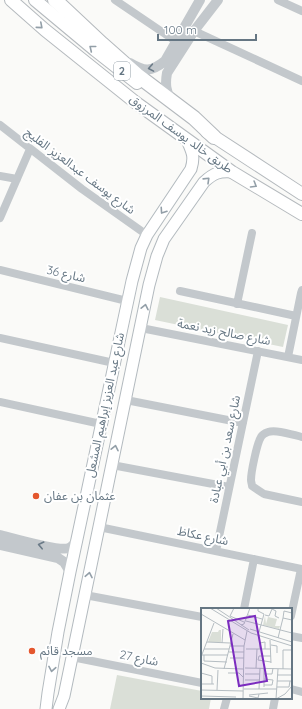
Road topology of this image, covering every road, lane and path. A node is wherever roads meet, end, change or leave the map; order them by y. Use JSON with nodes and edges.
{"nodes":[{"id":1,"x":11,"y":0,"type":"edge"},
{"id":2,"x":34,"y":0,"type":"edge"},
{"id":3,"x":55,"y":0,"type":"edge"},
{"id":4,"x":115,"y":0,"type":"edge"},
{"id":5,"x":200,"y":0,"type":"edge"},
{"id":6,"x":207,"y":0,"type":"edge"},
{"id":7,"x":217,"y":0,"type":"edge"},
{"id":8,"x":278,"y":0,"type":"edge"},
{"id":9,"x":302,"y":11,"type":"edge"},
{"id":10,"x":194,"y":31,"type":"junction"},
{"id":11,"x":176,"y":42,"type":"junction"},
{"id":12,"x":102,"y":44,"type":"junction"},
{"id":13,"x":302,"y":81,"type":"edge"},
{"id":14,"x":172,"y":102,"type":"junction"},
{"id":15,"x":0,"y":125,"type":"edge"},
{"id":16,"x":214,"y":136,"type":"junction"},
{"id":17,"x":187,"y":140,"type":"junction"},
{"id":18,"x":30,"y":149,"type":"junction"},
{"id":19,"x":232,"y":172,"type":"junction"},
{"id":20,"x":0,"y":176,"type":"edge"},
{"id":21,"x":17,"y":179,"type":"junction"},
{"id":22,"x":177,"y":189,"type":"junction"},
{"id":23,"x":302,"y":194,"type":"edge"},
{"id":24,"x":192,"y":200,"type":"junction"},
{"id":25,"x":302,"y":214,"type":"edge"},
{"id":26,"x":0,"y":218,"type":"edge"},
{"id":27,"x":252,"y":234,"type":"dead end"},
{"id":28,"x":147,"y":235,"type":"junction"},
{"id":29,"x":137,"y":263,"type":"junction"},
{"id":30,"x":154,"y":267,"type":"junction"},
{"id":31,"x":0,"y":270,"type":"edge"},
{"id":32,"x":132,"y":281,"type":"junction"},
{"id":33,"x":149,"y":285,"type":"junction"},
{"id":34,"x":302,"y":290,"type":"edge"},
{"id":35,"x":180,"y":291,"type":"dead end"},
{"id":36,"x":127,"y":301,"type":"junction"},
{"id":37,"x":237,"y":304,"type":"junction"},
{"id":38,"x":296,"y":316,"type":"junction"},
{"id":39,"x":141,"y":328,"type":"junction"},
{"id":40,"x":0,"y":338,"type":"edge"},
{"id":41,"x":258,"y":351,"type":"junction"},
{"id":42,"x":288,"y":357,"type":"junction"},
{"id":43,"x":302,"y":360,"type":"edge"},
{"id":44,"x":114,"y":363,"type":"junction"},
{"id":45,"x":126,"y":400,"type":"junction"},
{"id":46,"x":0,"y":402,"type":"edge"},
{"id":47,"x":243,"y":423,"type":"junction"},
{"id":48,"x":101,"y":424,"type":"junction"},
{"id":49,"x":302,"y":437,"type":"edge"},
{"id":50,"x":112,"y":465,"type":"junction"},
{"id":51,"x":89,"y":482,"type":"junction"},
{"id":52,"x":108,"y":484,"type":"junction"},
{"id":53,"x":229,"y":487,"type":"junction"},
{"id":54,"x":302,"y":502,"type":"edge"},
{"id":55,"x":84,"y":506,"type":"junction"},
{"id":56,"x":102,"y":509,"type":"junction"},
{"id":57,"x":99,"y":527,"type":"junction"},
{"id":58,"x":0,"y":535,"type":"edge"},
{"id":59,"x":77,"y":541,"type":"junction"},
{"id":60,"x":0,"y":545,"type":"edge"},
{"id":61,"x":216,"y":552,"type":"junction"},
{"id":62,"x":254,"y":559,"type":"junction"},
{"id":63,"x":301,"y":569,"type":"edge"},
{"id":64,"x":70,"y":572,"type":"junction"},
{"id":65,"x":85,"y":595,"type":"junction"},
{"id":66,"x":244,"y":608,"type":"edge"},
{"id":67,"x":292,"y":611,"type":"edge"},
{"id":68,"x":62,"y":612,"type":"junction"},
{"id":69,"x":81,"y":614,"type":"junction"},
{"id":70,"x":201,"y":616,"type":"edge"},
{"id":71,"x":58,"y":632,"type":"junction"},
{"id":72,"x":77,"y":636,"type":"junction"},
{"id":73,"x":292,"y":636,"type":"edge"},
{"id":74,"x":302,"y":638,"type":"edge"},
{"id":75,"x":72,"y":658,"type":"junction"},
{"id":76,"x":201,"y":683,"type":"edge"},
{"id":77,"x":292,"y":690,"type":"edge"},
{"id":78,"x":302,"y":692,"type":"edge"},
{"id":79,"x":48,"y":693,"type":"junction"},
{"id":80,"x":64,"y":696,"type":"junction"},
{"id":81,"x":226,"y":699,"type":"edge"},
{"id":82,"x":275,"y":699,"type":"edge"},
{"id":83,"x":46,"y":709,"type":"edge"},
{"id":84,"x":59,"y":709,"type":"edge"},
{"id":85,"x":224,"y":709,"type":"edge"},
{"id":86,"x":273,"y":709,"type":"edge"}],
"edges":[{"from":1,"to":17,"type":"main road","name":"طريق خالد يوسف المرزوق","number":"2","one_way":true},
{"from":16,"to":2,"type":"main road","name":"طريق خالد يوسف المرزوق","number":"2","one_way":true},
{"from":3,"to":12,"type":"highway"},
{"from":4,"to":11,"type":"street"},
{"from":5,"to":11,"type":"street"},
{"from":6,"to":7,"type":"street"},
{"from":7,"to":10,"type":"street"},
{"from":8,"to":9,"type":"street"},
{"from":10,"to":13,"type":"street"},
{"from":10,"to":14,"type":"street"},
{"from":11,"to":12,"type":"street","one_way":true},
{"from":12,"to":14,"type":"highway"},
{"from":14,"to":16,"type":"highway"},
{"from":15,"to":18,"type":"street","name":"شارع يوسف عبدالعزيز الفليج"},
{"from":16,"to":23,"type":"main road","name":"طريق خالد يوسف المرزوق","number":"2"},
{"from":17,"to":19,"type":"main road","name":"طريق خالد يوسف المرزوق","number":"2"},
{"from":17,"to":22,"type":"main road","name":"شارع عبد العزيز إبراهيم المشعل"},
{"from":18,"to":21,"type":"street"},
{"from":18,"to":28,"type":"street","name":"شارع يوسف عبدالعزيز الفليج"},
{"from":24,"to":19,"type":"main road","name":"شارع عبد العزيز إبراهيم المشعل","one_way":true},
{"from":19,"to":25,"type":"main road","name":"طريق خالد يوسف المرزوق","number":"2","one_way":true},
{"from":20,"to":21,"type":"street"},
{"from":21,"to":26,"type":"street"},
{"from":22,"to":24,"type":"main road"},
{"from":22,"to":28,"type":"main road","name":"شارع عبد العزيز إبراهيم المشعل","one_way":true},
{"from":24,"to":30,"type":"main road","name":"شارع عبد العزيز إبراهيم المشعل"},
{"from":27,"to":37,"type":"street"},
{"from":28,"to":29,"type":"main road","name":"شارع عبد العزيز إبراهيم المشعل"},
{"from":29,"to":30,"type":"main road"},
{"from":29,"to":32,"type":"main road","name":"شارع عبد العزيز إبراهيم المشعل"},
{"from":30,"to":33,"type":"main road","name":"شارع عبد العزيز إبراهيم المشعل"},
{"from":31,"to":36,"type":"street","name":"شارع 36"},
{"from":32,"to":33,"type":"main road"},
{"from":32,"to":36,"type":"main road","name":"شارع عبد العزيز إبراهيم المشعل"},
{"from":39,"to":33,"type":"main road","name":"شارع عبد العزيز إبراهيم المشعل","one_way":true},
{"from":34,"to":38,"type":"street"},
{"from":35,"to":37,"type":"street"},
{"from":36,"to":44,"type":"main road","name":"شارع عبد العزيز إبراهيم المشعل"},
{"from":37,"to":38,"type":"street"},
{"from":38,"to":42,"type":"street"},
{"from":39,"to":41,"type":"street","name":"شارع صالح زيد نعمة"},
{"from":39,"to":45,"type":"main road","name":"شارع عبد العزيز إبراهيم المشعل"},
{"from":40,"to":44,"type":"street"},
{"from":41,"to":42,"type":"street","name":"شارع صالح زيد نعمة"},
{"from":41,"to":47,"type":"street","name":"شارع سعد بن أبي عبادة"},
{"from":42,"to":43,"type":"street","name":"شارع صالح زيد نعمة"},
{"from":44,"to":48,"type":"main road","name":"شارع عبد العزيز إبراهيم المشعل"},
{"from":45,"to":47,"type":"street"},
{"from":50,"to":45,"type":"main road","name":"شارع عبد العزيز إبراهيم المشعل","one_way":true},
{"from":46,"to":48,"type":"street"},
{"from":47,"to":53,"type":"street","name":"شارع سعد بن أبي عبادة"},
{"from":48,"to":51,"type":"main road","name":"شارع عبد العزيز إبراهيم المشعل"},
{"from":49,"to":54,"type":"street"},
{"from":50,"to":52,"type":"main road","name":"شارع عبد العزيز إبراهيم المشعل"},
{"from":50,"to":53,"type":"street"},
{"from":51,"to":52,"type":"main road"},
{"from":51,"to":55,"type":"main road","name":"شارع عبد العزيز إبراهيم المشعل"},
{"from":52,"to":56,"type":"main road","name":"شارع عبد العزيز إبراهيم المشعل"},
{"from":53,"to":61,"type":"street","name":"شارع سعد بن أبي عبادة"},
{"from":55,"to":56,"type":"main road"},
{"from":55,"to":59,"type":"main road","name":"شارع عبد العزيز إبراهيم المشعل"},
{"from":56,"to":57,"type":"main road","name":"شارع عبد العزيز إبراهيم المشعل"},
{"from":57,"to":61,"type":"street","name":"شارع عكاظ"},
{"from":65,"to":57,"type":"main road","name":"شارع عبد العزيز إبراهيم المشعل","one_way":true},
{"from":59,"to":58,"type":"street","one_way":true},
{"from":59,"to":64,"type":"main road","name":"شارع عبد العزيز إبراهيم المشعل"},
{"from":60,"to":64,"type":"street"},
{"from":61,"to":62,"type":"street","name":"شارع عكاظ"},
{"from":62,"to":63,"type":"street","name":"شارع عكاظ"},
{"from":62,"to":66,"type":"street"},
{"from":63,"to":67,"type":"street"},
{"from":64,"to":68,"type":"main road","name":"شارع عبد العزيز إبراهيم المشعل"},
{"from":65,"to":69,"type":"main road","name":"شارع عبد العزيز إبراهيم المشعل"},
{"from":65,"to":70,"type":"street"},
{"from":68,"to":69,"type":"main road"},
{"from":68,"to":71,"type":"main road","name":"شارع عبد العزيز إبراهيم المشعل"},
{"from":69,"to":72,"type":"main road","name":"شارع عبد العزيز إبراهيم المشعل"},
{"from":71,"to":72,"type":"main road"},
{"from":71,"to":79,"type":"main road","name":"شارع عبد العزيز إبراهيم المشعل","one_way":true},
{"from":72,"to":75,"type":"main road","name":"شارع عبد العزيز إبراهيم المشعل"},
{"from":73,"to":74,"type":"street"},
{"from":75,"to":76,"type":"street","name":"شارع 27"},
{"from":75,"to":80,"type":"main road","name":"شارع عبد العزيز إبراهيم المشعل"},
{"from":77,"to":78,"type":"street"},
{"from":79,"to":80,"type":"main road"},
{"from":79,"to":83,"type":"main road","name":"شارع عبد العزيز إبراهيم المشعل"},
{"from":80,"to":84,"type":"main road","name":"شارع عبد العزيز إبراهيم المشعل"},
{"from":81,"to":85,"type":"street"},
{"from":82,"to":86,"type":"street"}]}
